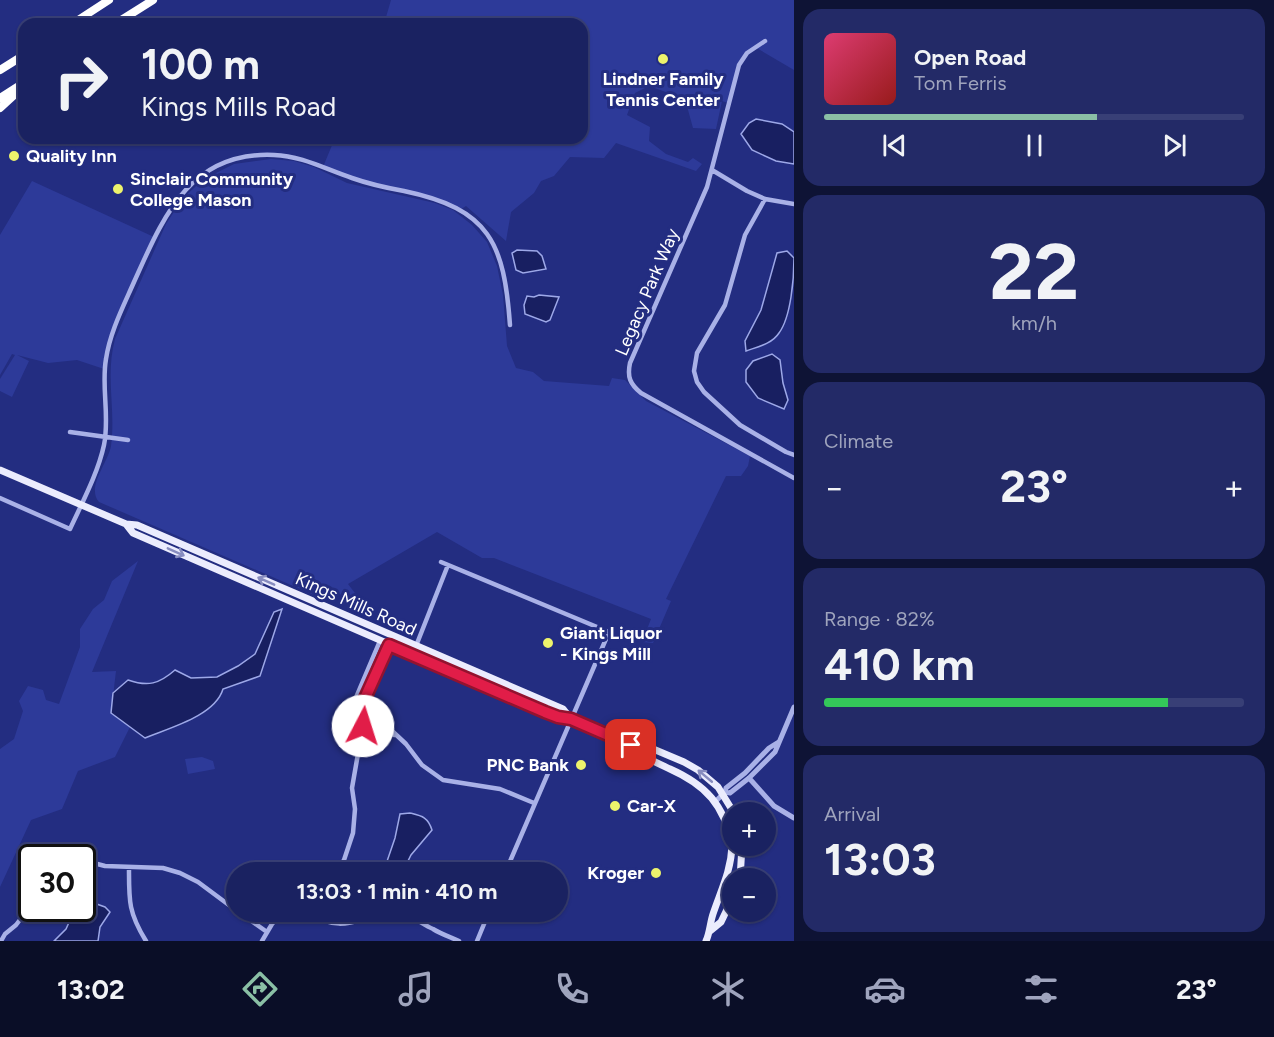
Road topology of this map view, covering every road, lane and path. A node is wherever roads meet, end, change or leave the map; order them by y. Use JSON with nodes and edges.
{"nodes":[{"id":1,"x":109,"y":0,"type":"edge"},
{"id":2,"x":153,"y":0,"type":"edge"},
{"id":3,"x":81,"y":18,"type":"edge"},
{"id":4,"x":124,"y":18,"type":"edge"},
{"id":5,"x":765,"y":41,"type":"dead end"},
{"id":6,"x":18,"y":59,"type":"edge"},
{"id":7,"x":0,"y":70,"type":"edge"},
{"id":8,"x":18,"y":88,"type":"edge"},
{"id":9,"x":18,"y":90,"type":"edge"},
{"id":10,"x":0,"y":98,"type":"edge"},
{"id":11,"x":0,"y":108,"type":"edge"},
{"id":12,"x":712,"y":170,"type":"junction"},
{"id":13,"x":765,"y":199,"type":"junction"},
{"id":14,"x":794,"y":204,"type":"edge"},
{"id":15,"x":510,"y":325,"type":"dead end"},
{"id":16,"x":70,"y":432,"type":"dead end"},
{"id":17,"x":106,"y":437,"type":"junction"},
{"id":18,"x":128,"y":440,"type":"dead end"},
{"id":19,"x":794,"y":455,"type":"edge"},
{"id":20,"x":0,"y":470,"type":"edge"},
{"id":21,"x":794,"y":478,"type":"edge"},
{"id":22,"x":0,"y":498,"type":"edge"},
{"id":23,"x":80,"y":505,"type":"junction"},
{"id":24,"x":126,"y":525,"type":"junction"},
{"id":25,"x":441,"y":562,"type":"dead end"},
{"id":26,"x":448,"y":565,"type":"junction"},
{"id":27,"x":380,"y":642,"type":"junction"},
{"id":28,"x":389,"y":645,"type":"junction"},
{"id":29,"x":415,"y":646,"type":"junction"},
{"id":30,"x":794,"y":707,"type":"edge"},
{"id":31,"x":349,"y":710,"type":"junction"},
{"id":32,"x":361,"y":717,"type":"junction"},
{"id":33,"x":571,"y":719,"type":"junction"},
{"id":34,"x":362,"y":729,"type":"junction"},
{"id":35,"x":357,"y":734,"type":"junction"},
{"id":36,"x":350,"y":736,"type":"junction"},
{"id":37,"x":397,"y":736,"type":"junction"},
{"id":38,"x":777,"y":742,"type":"junction"},
{"id":39,"x":631,"y":745,"type":"junction"},
{"id":40,"x":357,"y":754,"type":"junction"},
{"id":41,"x":749,"y":778,"type":"junction"},
{"id":42,"x":724,"y":793,"type":"junction"},
{"id":43,"x":716,"y":801,"type":"junction"},
{"id":44,"x":534,"y":802,"type":"junction"},
{"id":45,"x":728,"y":802,"type":"edge"},
{"id":46,"x":722,"y":813,"type":"edge"},
{"id":47,"x":794,"y":818,"type":"edge"},
{"id":48,"x":731,"y":856,"type":"edge"},
{"id":49,"x":343,"y":862,"type":"edge"},
{"id":50,"x":509,"y":862,"type":"edge"},
{"id":51,"x":96,"y":864,"type":"edge"},
{"id":52,"x":129,"y":867,"type":"junction"},
{"id":53,"x":226,"y":902,"type":"edge"},
{"id":54,"x":722,"y":920,"type":"edge"},
{"id":55,"x":18,"y":922,"type":"edge"},
{"id":56,"x":253,"y":922,"type":"edge"},
{"id":57,"x":274,"y":922,"type":"edge"},
{"id":58,"x":335,"y":922,"type":"edge"},
{"id":59,"x":350,"y":922,"type":"edge"},
{"id":60,"x":420,"y":922,"type":"edge"},
{"id":61,"x":485,"y":922,"type":"edge"},
{"id":62,"x":710,"y":931,"type":"junction"},
{"id":63,"x":267,"y":932,"type":"junction"},
{"id":64,"x":1,"y":941,"type":"edge"},
{"id":65,"x":146,"y":941,"type":"edge"},
{"id":66,"x":262,"y":941,"type":"edge"},
{"id":67,"x":459,"y":941,"type":"edge"},
{"id":68,"x":477,"y":941,"type":"edge"},
{"id":69,"x":706,"y":941,"type":"edge"}],
"edges":[{"from":1,"to":3,"type":"highway"},
{"from":2,"to":4,"type":"highway"},
{"from":5,"to":12,"type":"street","name":"Legacy Park Way"},
{"from":6,"to":7,"type":"highway"},
{"from":8,"to":10,"type":"highway"},
{"from":9,"to":11,"type":"highway"},
{"from":12,"to":13,"type":"street"},
{"from":12,"to":21,"type":"street","name":"Legacy Park Way"},
{"from":13,"to":14,"type":"street"},
{"from":13,"to":19,"type":"street"},
{"from":15,"to":17,"type":"street"},
{"from":16,"to":17,"type":"street"},
{"from":17,"to":18,"type":"street"},
{"from":17,"to":23,"type":"street"},
{"from":20,"to":23,"type":"main road","name":"Kings Mills Road"},
{"from":22,"to":23,"type":"street"},
{"from":23,"to":24,"type":"main road","name":"Kings Mills Road"},
{"from":24,"to":27,"type":"main road","name":"Kings Mills Road","one_way":true},
{"from":29,"to":24,"type":"main road","name":"Kings Mills Road","one_way":true},
{"from":25,"to":26,"type":"street"},
{"from":26,"to":29,"type":"street"},
{"from":26,"to":33,"type":"street"},
{"from":27,"to":28,"type":"main road","name":"Kings Mills Road"},
{"from":27,"to":31,"type":"street"},
{"from":28,"to":32,"type":"street"},
{"from":28,"to":33,"type":"main road","name":"Kings Mills Road"},
{"from":29,"to":33,"type":"main road","name":"Kings Mills Road"},
{"from":30,"to":38,"type":"street"},
{"from":31,"to":32,"type":"street"},
{"from":31,"to":36,"type":"street"},
{"from":32,"to":34,"type":"street"},
{"from":32,"to":37,"type":"street"},
{"from":33,"to":39,"type":"main road","name":"Kings Mills Road"},
{"from":33,"to":44,"type":"street"},
{"from":34,"to":35,"type":"street"},
{"from":34,"to":37,"type":"street"},
{"from":35,"to":36,"type":"street"},
{"from":35,"to":40,"type":"street"},
{"from":36,"to":40,"type":"street"},
{"from":37,"to":44,"type":"street"},
{"from":38,"to":41,"type":"street"},
{"from":38,"to":42,"type":"street"},
{"from":42,"to":39,"type":"main road","name":"Kings Mills Road","one_way":true},
{"from":39,"to":43,"type":"main road","name":"Kings Mills Road"},
{"from":40,"to":49,"type":"street"},
{"from":41,"to":42,"type":"street"},
{"from":41,"to":47,"type":"street"},
{"from":42,"to":43,"type":"street"},
{"from":42,"to":45,"type":"main road","name":"Kings Mills Road"},
{"from":43,"to":46,"type":"main road"},
{"from":44,"to":50,"type":"street"},
{"from":48,"to":62,"type":"main road"},
{"from":51,"to":52,"type":"street"},
{"from":52,"to":53,"type":"street"},
{"from":52,"to":65,"type":"street"},
{"from":54,"to":62,"type":"main road"},
{"from":55,"to":64,"type":"street"},
{"from":56,"to":63,"type":"street"},
{"from":57,"to":63,"type":"street"},
{"from":58,"to":59,"type":"street"},
{"from":60,"to":67,"type":"street"},
{"from":61,"to":68,"type":"street"},
{"from":62,"to":69,"type":"main road"},
{"from":63,"to":66,"type":"street"}]}
